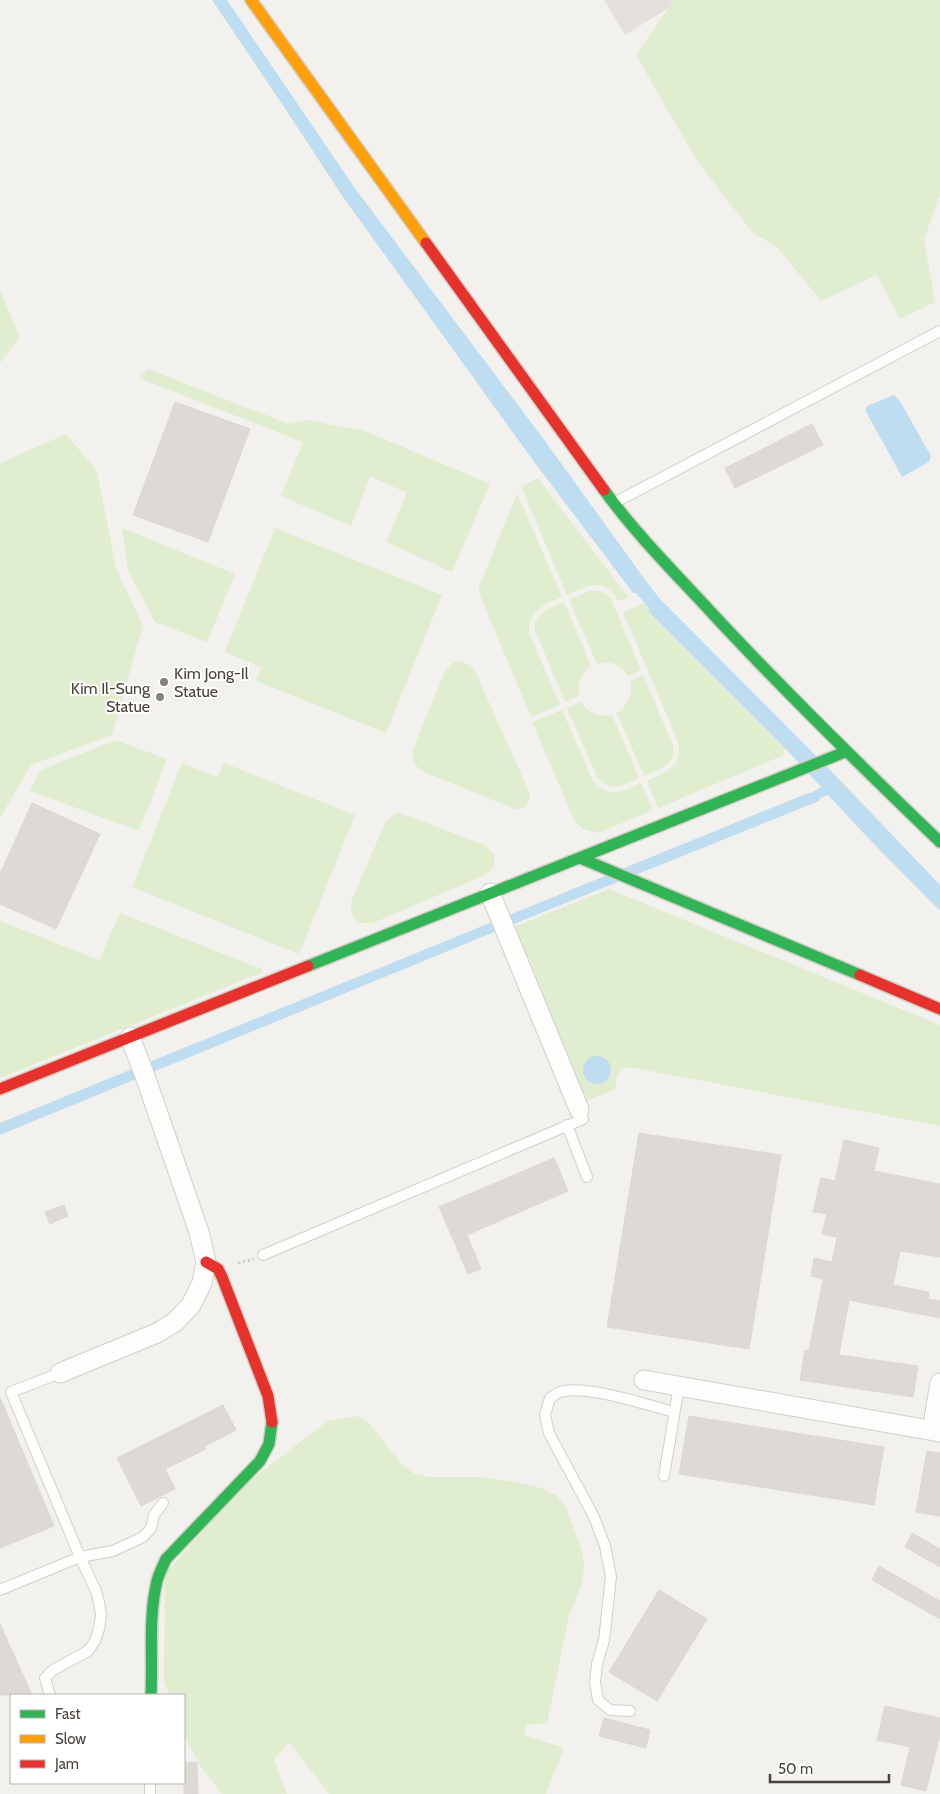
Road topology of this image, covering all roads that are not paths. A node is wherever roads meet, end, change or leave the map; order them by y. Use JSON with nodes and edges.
{"nodes":[{"id":1,"x":251,"y":0,"type":"edge"},
{"id":2,"x":940,"y":331,"type":"edge"},
{"id":3,"x":614,"y":504,"type":"junction"},
{"id":4,"x":845,"y":752,"type":"junction"},
{"id":5,"x":940,"y":842,"type":"edge"},
{"id":6,"x":580,"y":858,"type":"junction"},
{"id":7,"x":490,"y":893,"type":"junction"},
{"id":8,"x":940,"y":1008,"type":"edge"},
{"id":9,"x":130,"y":1037,"type":"junction"},
{"id":10,"x":0,"y":1089,"type":"edge"},
{"id":11,"x":579,"y":1108,"type":"joint"},
{"id":12,"x":567,"y":1125,"type":"junction"},
{"id":13,"x":587,"y":1177,"type":"dead end"},
{"id":14,"x":263,"y":1255,"type":"road end"},
{"id":15,"x":212,"y":1266,"type":"junction"},
{"id":16,"x":60,"y":1373,"type":"joint"},
{"id":17,"x":644,"y":1380,"type":"dead end"},
{"id":18,"x":940,"y":1383,"type":"edge"},
{"id":19,"x":679,"y":1386,"type":"junction"},
{"id":20,"x":674,"y":1412,"type":"junction"},
{"id":21,"x":936,"y":1431,"type":"edge"},
{"id":22,"x":664,"y":1476,"type":"dead end"},
{"id":23,"x":164,"y":1503,"type":"dead end"},
{"id":24,"x":80,"y":1557,"type":"junction"},
{"id":25,"x":0,"y":1590,"type":"edge"},
{"id":26,"x":50,"y":1694,"type":"edge"},
{"id":27,"x":151,"y":1694,"type":"edge"},
{"id":28,"x":630,"y":1711,"type":"dead end"}],
"edges":[{"from":1,"to":3,"type":"street"},
{"from":2,"to":3,"type":"lane"},
{"from":3,"to":4,"type":"street"},
{"from":4,"to":5,"type":"street"},
{"from":4,"to":6,"type":"street"},
{"from":6,"to":7,"type":"street"},
{"from":6,"to":8,"type":"street"},
{"from":7,"to":9,"type":"street"},
{"from":7,"to":11,"type":"street"},
{"from":9,"to":10,"type":"street"},
{"from":9,"to":15,"type":"street"},
{"from":11,"to":12,"type":"lane"},
{"from":12,"to":13,"type":"lane"},
{"from":12,"to":14,"type":"lane"},
{"from":15,"to":16,"type":"street"},
{"from":15,"to":27,"type":"street"},
{"from":16,"to":24,"type":"lane"},
{"from":17,"to":19,"type":"street"},
{"from":18,"to":21,"type":"street"},
{"from":19,"to":20,"type":"lane"},
{"from":19,"to":21,"type":"street"},
{"from":20,"to":22,"type":"lane"},
{"from":20,"to":28,"type":"lane"},
{"from":23,"to":24,"type":"lane"},
{"from":24,"to":25,"type":"lane"},
{"from":24,"to":26,"type":"lane"}]}
